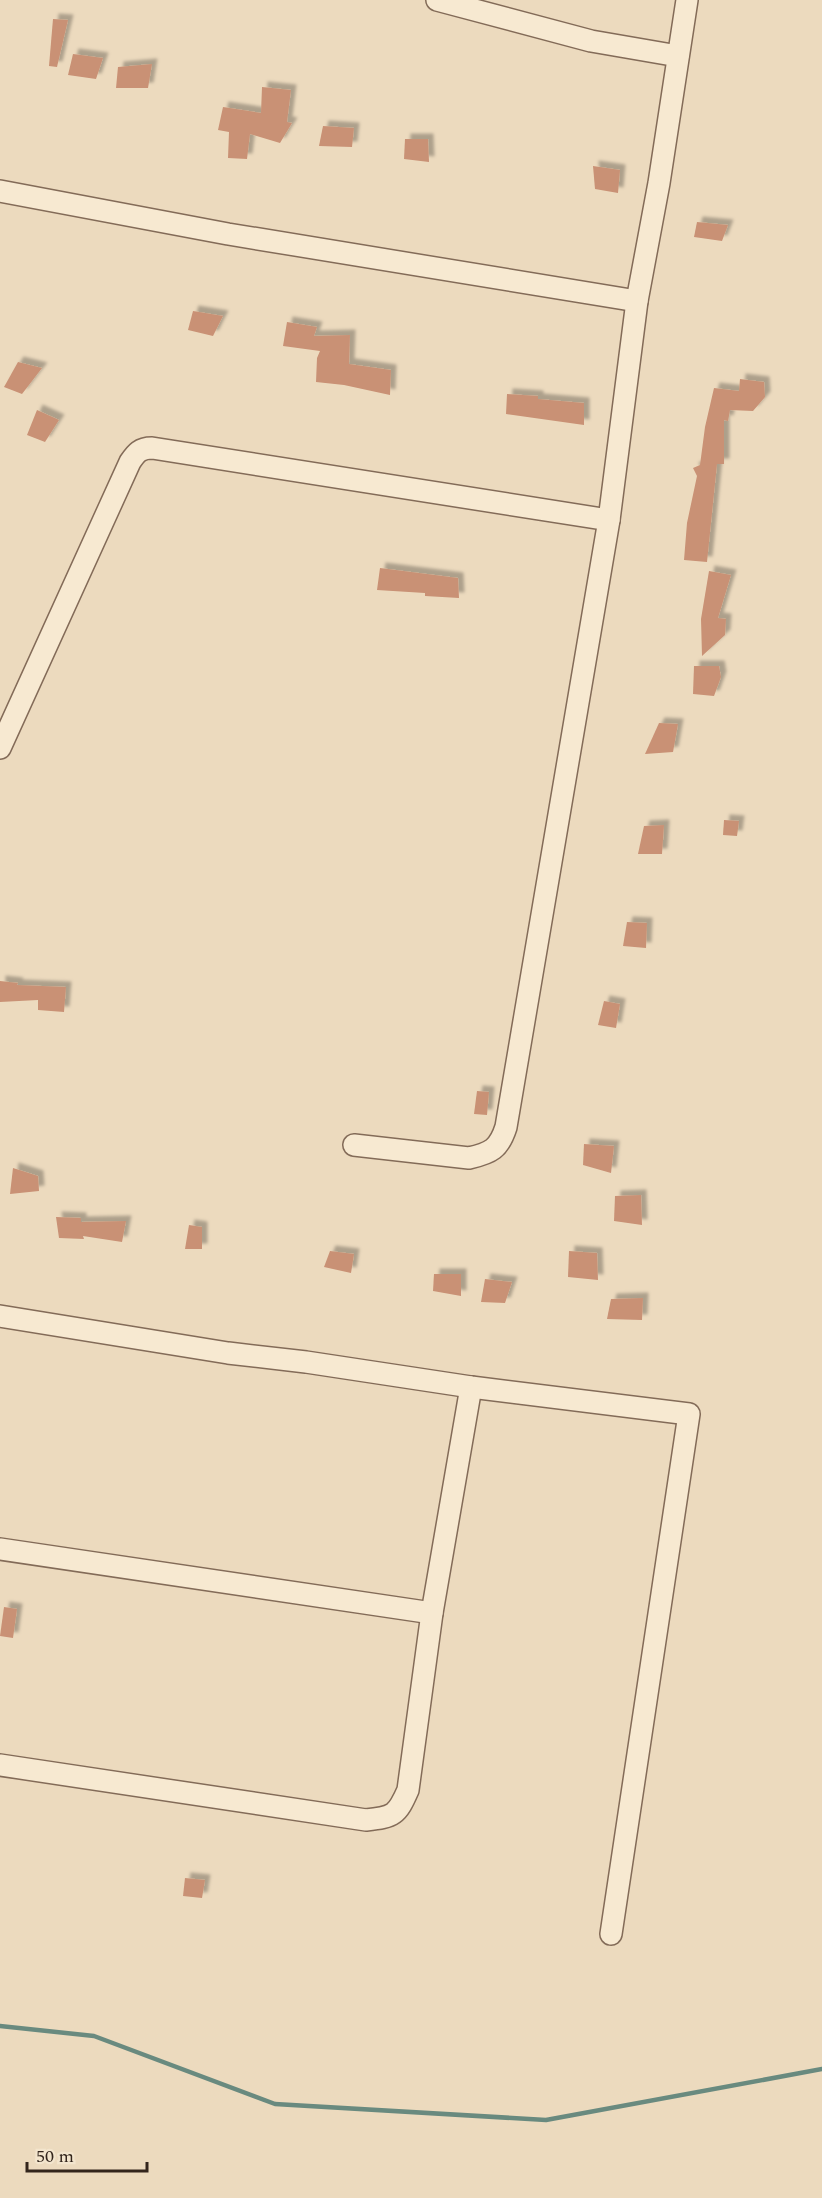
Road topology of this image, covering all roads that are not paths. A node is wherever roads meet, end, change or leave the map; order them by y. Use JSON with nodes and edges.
{"nodes":[{"id":1,"x":437,"y":0,"type":"edge"},
{"id":2,"x":687,"y":0,"type":"edge"},
{"id":3,"x":678,"y":56,"type":"junction"},
{"id":4,"x":0,"y":191,"type":"edge"},
{"id":5,"x":637,"y":302,"type":"junction"},
{"id":6,"x":609,"y":520,"type":"junction"},
{"id":7,"x":0,"y":748,"type":"edge"},
{"id":8,"x":354,"y":1145,"type":"dead end"},
{"id":9,"x":0,"y":1316,"type":"edge"},
{"id":10,"x":471,"y":1387,"type":"junction"},
{"id":11,"x":0,"y":1549,"type":"edge"},
{"id":12,"x":432,"y":1613,"type":"junction"},
{"id":13,"x":0,"y":1765,"type":"edge"},
{"id":14,"x":611,"y":1934,"type":"dead end"}],
"edges":[{"from":1,"to":3,"type":"street"},
{"from":2,"to":3,"type":"street"},
{"from":3,"to":5,"type":"street"},
{"from":4,"to":5,"type":"street"},
{"from":5,"to":6,"type":"street"},
{"from":6,"to":7,"type":"street"},
{"from":6,"to":8,"type":"street"},
{"from":9,"to":10,"type":"street"},
{"from":10,"to":12,"type":"street"},
{"from":10,"to":14,"type":"street"},
{"from":11,"to":12,"type":"street"},
{"from":12,"to":13,"type":"street"}]}
